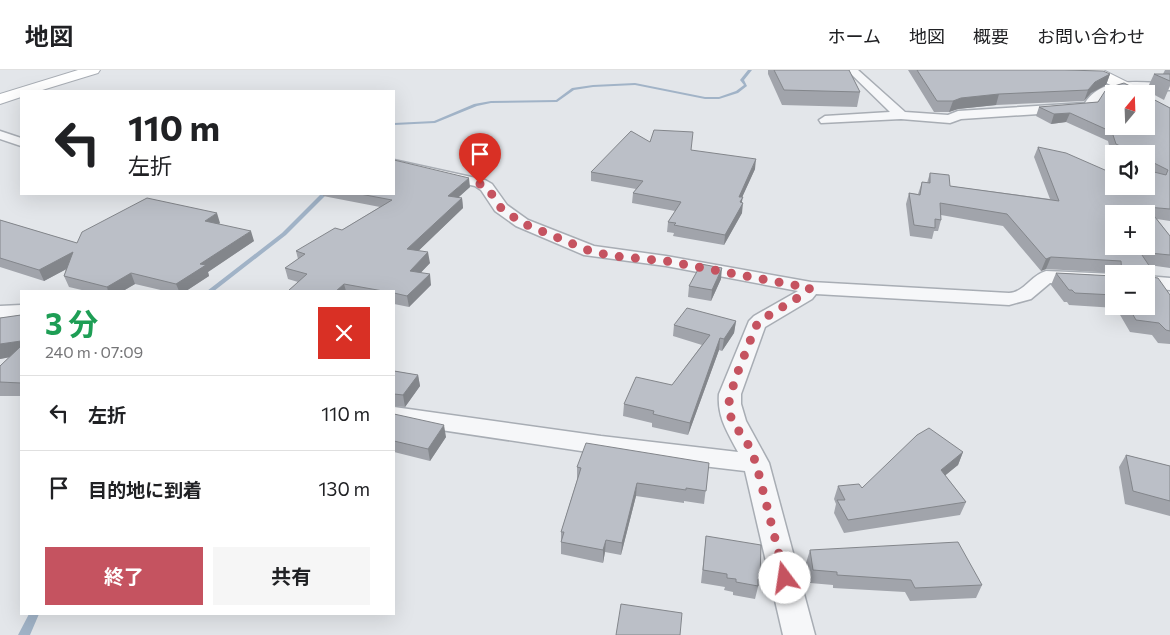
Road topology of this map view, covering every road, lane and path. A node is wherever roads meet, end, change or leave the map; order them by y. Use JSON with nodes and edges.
{"nodes":[{"id":1,"x":94,"y":70,"type":"edge"},
{"id":2,"x":852,"y":70,"type":"edge"},
{"id":3,"x":1092,"y":70,"type":"edge"},
{"id":4,"x":1124,"y":85,"type":"edge"},
{"id":5,"x":1155,"y":87,"type":"edge"},
{"id":6,"x":1170,"y":87,"type":"edge"},
{"id":7,"x":29,"y":90,"type":"edge"},
{"id":8,"x":1105,"y":91,"type":"edge"},
{"id":9,"x":20,"y":93,"type":"edge"},
{"id":10,"x":0,"y":98,"type":"edge"},
{"id":11,"x":901,"y":116,"type":"junction"},
{"id":12,"x":825,"y":120,"type":"dead end"},
{"id":13,"x":0,"y":135,"type":"edge"},
{"id":14,"x":20,"y":142,"type":"edge"},
{"id":15,"x":395,"y":164,"type":"edge"},
{"id":16,"x":1105,"y":280,"type":"edge"},
{"id":17,"x":1155,"y":283,"type":"edge"},
{"id":18,"x":1170,"y":284,"type":"edge"},
{"id":19,"x":810,"y":288,"type":"junction"},
{"id":20,"x":20,"y":311,"type":"edge"},
{"id":21,"x":0,"y":312,"type":"edge"},
{"id":22,"x":395,"y":415,"type":"edge"},
{"id":23,"x":756,"y":463,"type":"junction"},
{"id":24,"x":799,"y":635,"type":"edge"}],
"edges":[{"from":1,"to":7,"type":"street"},
{"from":2,"to":11,"type":"street"},
{"from":3,"to":4,"type":"street"},
{"from":5,"to":6,"type":"street"},
{"from":8,"to":11,"type":"street"},
{"from":9,"to":10,"type":"street"},
{"from":11,"to":12,"type":"street"},
{"from":13,"to":14,"type":"street"},
{"from":15,"to":19,"type":"street"},
{"from":16,"to":19,"type":"street"},
{"from":17,"to":18,"type":"street"},
{"from":19,"to":23,"type":"street"},
{"from":20,"to":21,"type":"street"},
{"from":22,"to":23,"type":"street"},
{"from":23,"to":24,"type":"street"}]}
